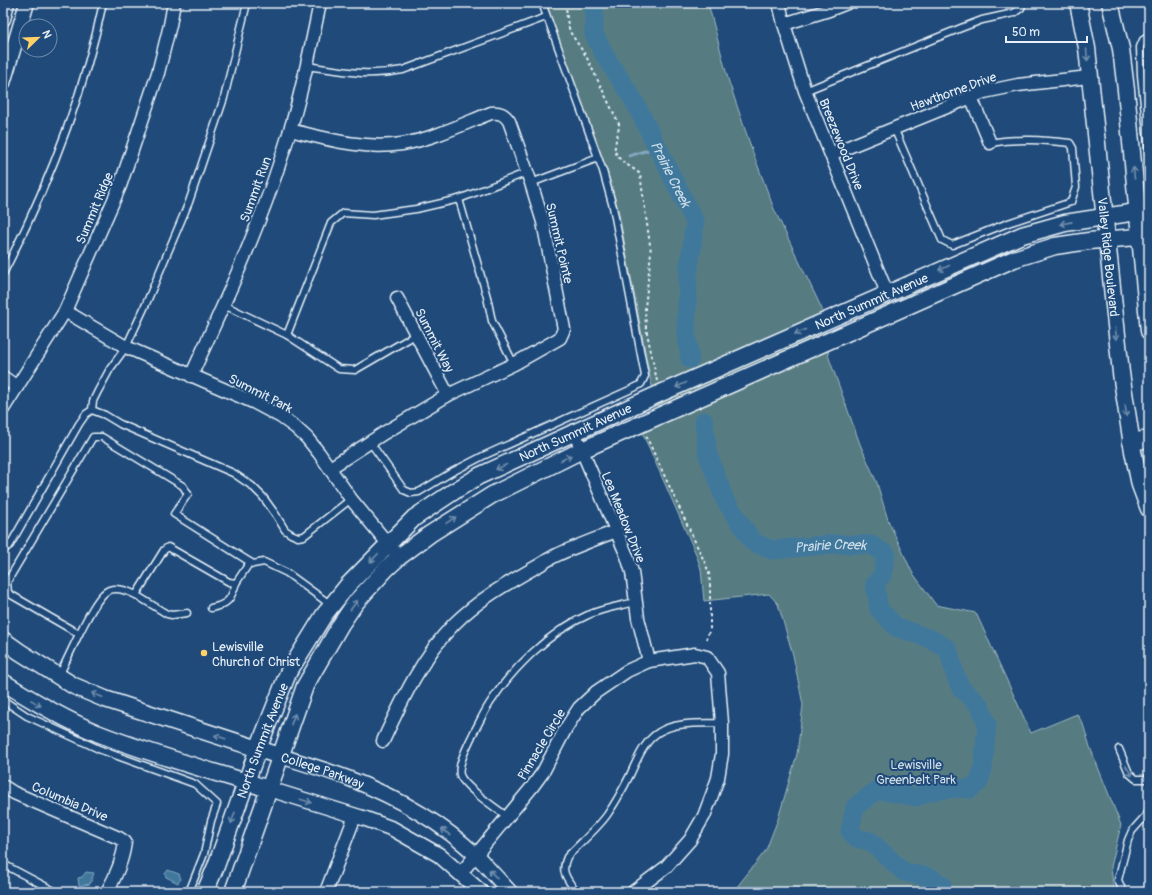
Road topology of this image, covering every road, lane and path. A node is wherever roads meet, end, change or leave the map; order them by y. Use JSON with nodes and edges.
{"nodes":[{"id":1,"x":7,"y":3,"type":"edge"},
{"id":2,"x":27,"y":3,"type":"edge"},
{"id":3,"x":103,"y":3,"type":"edge"},
{"id":4,"x":174,"y":3,"type":"edge"},
{"id":5,"x":247,"y":3,"type":"edge"},
{"id":6,"x":320,"y":3,"type":"edge"},
{"id":7,"x":542,"y":3,"type":"edge"},
{"id":8,"x":566,"y":3,"type":"edge"},
{"id":9,"x":779,"y":3,"type":"edge"},
{"id":10,"x":847,"y":3,"type":"edge"},
{"id":11,"x":1023,"y":3,"type":"edge"},
{"id":12,"x":1078,"y":3,"type":"edge"},
{"id":13,"x":1110,"y":3,"type":"edge"},
{"id":14,"x":546,"y":18,"type":"junction"},
{"id":15,"x":3,"y":20,"type":"edge"},
{"id":16,"x":784,"y":24,"type":"junction"},
{"id":17,"x":1149,"y":36,"type":"edge"},
{"id":18,"x":307,"y":66,"type":"junction"},
{"id":19,"x":1089,"y":77,"type":"junction"},
{"id":20,"x":3,"y":83,"type":"edge"},
{"id":21,"x":806,"y":91,"type":"junction"},
{"id":22,"x":971,"y":98,"type":"junction"},
{"id":23,"x":894,"y":128,"type":"junction"},
{"id":24,"x":290,"y":130,"type":"junction"},
{"id":25,"x":990,"y":143,"type":"joint"},
{"id":26,"x":831,"y":154,"type":"junction"},
{"id":27,"x":1149,"y":154,"type":"edge"},
{"id":28,"x":598,"y":158,"type":"junction"},
{"id":29,"x":529,"y":178,"type":"junction"},
{"id":30,"x":459,"y":199,"type":"junction"},
{"id":31,"x":1143,"y":211,"type":"edge"},
{"id":32,"x":1104,"y":217,"type":"junction"},
{"id":33,"x":1145,"y":236,"type":"edge"},
{"id":34,"x":1107,"y":239,"type":"junction"},
{"id":35,"x":3,"y":274,"type":"edge"},
{"id":36,"x":887,"y":294,"type":"junction"},
{"id":37,"x":397,"y":298,"type":"dead end"},
{"id":38,"x":224,"y":305,"type":"junction"},
{"id":39,"x":65,"y":311,"type":"junction"},
{"id":40,"x":1149,"y":331,"type":"edge"},
{"id":41,"x":416,"y":334,"type":"junction"},
{"id":42,"x":287,"y":335,"type":"junction"},
{"id":43,"x":126,"y":346,"type":"junction"},
{"id":44,"x":514,"y":364,"type":"junction"},
{"id":45,"x":191,"y":376,"type":"junction"},
{"id":46,"x":3,"y":377,"type":"edge"},
{"id":47,"x":658,"y":384,"type":"dead end"},
{"id":48,"x":17,"y":387,"type":"junction"},
{"id":49,"x":448,"y":395,"type":"junction"},
{"id":50,"x":3,"y":409,"type":"edge"},
{"id":51,"x":92,"y":410,"type":"junction"},
{"id":52,"x":574,"y":432,"type":"junction"},
{"id":53,"x":646,"y":435,"type":"dead end"},
{"id":54,"x":1149,"y":439,"type":"edge"},
{"id":55,"x":370,"y":442,"type":"junction"},
{"id":56,"x":1131,"y":442,"type":"junction"},
{"id":57,"x":582,"y":450,"type":"junction"},
{"id":58,"x":330,"y":468,"type":"junction"},
{"id":59,"x":352,"y":499,"type":"junction"},
{"id":60,"x":1149,"y":509,"type":"edge"},
{"id":61,"x":616,"y":531,"type":"junction"},
{"id":62,"x":388,"y":544,"type":"junction"},
{"id":63,"x":3,"y":550,"type":"edge"},
{"id":64,"x":399,"y":557,"type":"junction"},
{"id":65,"x":250,"y":562,"type":"junction"},
{"id":66,"x":236,"y":583,"type":"junction"},
{"id":67,"x":136,"y":595,"type":"junction"},
{"id":68,"x":635,"y":602,"type":"junction"},
{"id":69,"x":331,"y":605,"type":"junction"},
{"id":70,"x":211,"y":608,"type":"dead end"},
{"id":71,"x":187,"y":613,"type":"dead end"},
{"id":72,"x":79,"y":634,"type":"junction"},
{"id":73,"x":706,"y":639,"type":"dead end"},
{"id":74,"x":3,"y":640,"type":"edge"},
{"id":75,"x":649,"y":661,"type":"junction"},
{"id":76,"x":58,"y":676,"type":"junction"},
{"id":77,"x":3,"y":682,"type":"edge"},
{"id":78,"x":3,"y":700,"type":"edge"},
{"id":79,"x":722,"y":723,"type":"junction"},
{"id":80,"x":383,"y":741,"type":"dead end"},
{"id":81,"x":258,"y":749,"type":"junction"},
{"id":82,"x":1119,"y":749,"type":"dead end"},
{"id":83,"x":280,"y":756,"type":"junction"},
{"id":84,"x":1149,"y":779,"type":"edge"},
{"id":85,"x":246,"y":782,"type":"junction"},
{"id":86,"x":3,"y":786,"type":"edge"},
{"id":87,"x":269,"y":789,"type":"junction"},
{"id":88,"x":1149,"y":812,"type":"edge"},
{"id":89,"x":355,"y":816,"type":"junction"},
{"id":90,"x":508,"y":817,"type":"junction"},
{"id":91,"x":476,"y":856,"type":"junction"},
{"id":92,"x":3,"y":864,"type":"edge"},
{"id":93,"x":461,"y":873,"type":"junction"},
{"id":94,"x":56,"y":892,"type":"edge"},
{"id":95,"x":107,"y":892,"type":"edge"},
{"id":96,"x":188,"y":892,"type":"edge"},
{"id":97,"x":205,"y":892,"type":"edge"},
{"id":98,"x":233,"y":892,"type":"edge"},
{"id":99,"x":326,"y":892,"type":"edge"},
{"id":100,"x":481,"y":892,"type":"edge"},
{"id":101,"x":510,"y":892,"type":"edge"},
{"id":102,"x":576,"y":892,"type":"edge"},
{"id":103,"x":633,"y":892,"type":"edge"},
{"id":104,"x":1123,"y":892,"type":"edge"}],
"edges":[{"from":1,"to":15,"type":"street"},
{"from":2,"to":20,"type":"street"},
{"from":3,"to":35,"type":"lane"},
{"from":4,"to":39,"type":"street","name":"Summit Ridge"},
{"from":5,"to":43,"type":"lane"},
{"from":6,"to":18,"type":"street","name":"Summit Run"},
{"from":7,"to":14,"type":"lane"},
{"from":8,"to":47,"type":"path"},
{"from":9,"to":16,"type":"street","name":"Breezewood Drive"},
{"from":10,"to":16,"type":"street"},
{"from":11,"to":21,"type":"lane"},
{"from":12,"to":19,"type":"main road","name":"Valley Ridge Boulevard","one_way":true},
{"from":31,"to":13,"type":"main road","one_way":true},
{"from":14,"to":18,"type":"lane"},
{"from":14,"to":28,"type":"lane"},
{"from":16,"to":21,"type":"street","name":"Breezewood Drive"},
{"from":17,"to":27,"type":"lane"},
{"from":18,"to":24,"type":"street","name":"Summit Run"},
{"from":19,"to":22,"type":"street","name":"Hawthorne Drive"},
{"from":19,"to":32,"type":"main road","name":"Valley Ridge Boulevard"},
{"from":21,"to":26,"type":"street","name":"Breezewood Drive"},
{"from":22,"to":23,"type":"street","name":"Hawthorne Drive"},
{"from":22,"to":25,"type":"street"},
{"from":23,"to":25,"type":"lane"},
{"from":23,"to":26,"type":"street","name":"Hawthorne Drive"},
{"from":24,"to":29,"type":"street","name":"Summit Pointe"},
{"from":24,"to":38,"type":"street","name":"Summit Run"},
{"from":26,"to":36,"type":"street","name":"Breezewood Drive"},
{"from":28,"to":29,"type":"lane"},
{"from":28,"to":55,"type":"lane"},
{"from":29,"to":30,"type":"lane"},
{"from":29,"to":44,"type":"street","name":"Summit Pointe"},
{"from":30,"to":42,"type":"lane"},
{"from":30,"to":44,"type":"lane"},
{"from":31,"to":32,"type":"main road","name":"North Summit Avenue"},
{"from":31,"to":33,"type":"main road"},
{"from":32,"to":34,"type":"main road","name":"Valley Ridge Boulevard"},
{"from":32,"to":36,"type":"main road","name":"North Summit Avenue","one_way":true},
{"from":33,"to":34,"type":"main road","name":"North Summit Avenue"},
{"from":33,"to":40,"type":"main road"},
{"from":34,"to":56,"type":"main road","name":"Valley Ridge Boulevard","one_way":true},
{"from":34,"to":57,"type":"main road","name":"North Summit Avenue"},
{"from":36,"to":52,"type":"main road","name":"North Summit Avenue","one_way":true},
{"from":37,"to":41,"type":"street","name":"Summit Way"},
{"from":38,"to":42,"type":"lane"},
{"from":38,"to":45,"type":"street","name":"Summit Run"},
{"from":39,"to":43,"type":"street","name":"Summit Park"},
{"from":39,"to":48,"type":"street","name":"Summit Ridge"},
{"from":41,"to":42,"type":"lane"},
{"from":41,"to":49,"type":"street","name":"Summit Way"},
{"from":43,"to":45,"type":"street","name":"Summit Park"},
{"from":43,"to":51,"type":"lane"},
{"from":44,"to":49,"type":"street","name":"Summit Pointe"},
{"from":45,"to":58,"type":"street","name":"Summit Park"},
{"from":46,"to":48,"type":"street"},
{"from":48,"to":50,"type":"street","name":"Summit Ridge"},
{"from":49,"to":55,"type":"street","name":"Summit Pointe"},
{"from":51,"to":59,"type":"lane"},
{"from":51,"to":63,"type":"lane"},
{"from":52,"to":57,"type":"street","name":"Lea Meadow Drive"},
{"from":52,"to":62,"type":"main road","name":"North Summit Avenue","one_way":true},
{"from":53,"to":73,"type":"path"},
{"from":54,"to":56,"type":"main road"},
{"from":55,"to":58,"type":"street","name":"Summit Pointe"},
{"from":56,"to":60,"type":"main road","name":"Valley Ridge Boulevard"},
{"from":57,"to":61,"type":"street","name":"Lea Meadow Drive"},
{"from":64,"to":57,"type":"main road","name":"North Summit Avenue","one_way":true},
{"from":58,"to":59,"type":"street","name":"Summit Park"},
{"from":59,"to":62,"type":"street","name":"Summit Park"},
{"from":61,"to":68,"type":"street","name":"Lea Meadow Drive"},
{"from":61,"to":80,"type":"street"},
{"from":62,"to":64,"type":"street","name":"Summit Park"},
{"from":62,"to":69,"type":"main road","name":"North Summit Avenue","one_way":true},
{"from":83,"to":64,"type":"main road","name":"North Summit Avenue","one_way":true},
{"from":65,"to":66,"type":"lane"},
{"from":65,"to":69,"type":"lane"},
{"from":65,"to":72,"type":"lane"},
{"from":66,"to":67,"type":"lane"},
{"from":66,"to":70,"type":"lane"},
{"from":67,"to":71,"type":"lane"},
{"from":67,"to":72,"type":"lane"},
{"from":68,"to":75,"type":"street","name":"Lea Meadow Drive"},
{"from":68,"to":90,"type":"lane"},
{"from":69,"to":81,"type":"main road","name":"North Summit Avenue"},
{"from":72,"to":76,"type":"lane"},
{"from":74,"to":76,"type":"main road","name":"College Parkway"},
{"from":75,"to":79,"type":"street","name":"Pinnacle Circle"},
{"from":75,"to":90,"type":"street","name":"Pinnacle Circle"},
{"from":81,"to":76,"type":"main road","name":"College Parkway","one_way":true},
{"from":77,"to":85,"type":"main road","one_way":true},
{"from":78,"to":96,"type":"lane"},
{"from":79,"to":102,"type":"lane"},
{"from":79,"to":103,"type":"street","name":"Pinnacle Circle"},
{"from":81,"to":83,"type":"main road","name":"College Parkway"},
{"from":81,"to":85,"type":"main road","name":"North Summit Avenue"},
{"from":82,"to":84,"type":"lane","one_way":true},
{"from":83,"to":87,"type":"main road","name":"North Summit Avenue"},
{"from":91,"to":83,"type":"street","name":"College Parkway","one_way":true},
{"from":85,"to":87,"type":"main road"},
{"from":85,"to":97,"type":"main road","name":"North Summit Avenue","one_way":true},
{"from":86,"to":95,"type":"street","name":"Columbia Drive"},
{"from":87,"to":89,"type":"street","one_way":true},
{"from":87,"to":98,"type":"main road","name":"North Summit Avenue"},
{"from":88,"to":104,"type":"lane"},
{"from":89,"to":93,"type":"street"},
{"from":89,"to":99,"type":"street"},
{"from":90,"to":91,"type":"street","name":"Pinnacle Circle"},
{"from":91,"to":93,"type":"street","name":"Pinnacle Circle"},
{"from":101,"to":91,"type":"street","name":"College Parkway","one_way":true},
{"from":92,"to":94,"type":"lane"},
{"from":93,"to":100,"type":"street"}]}
